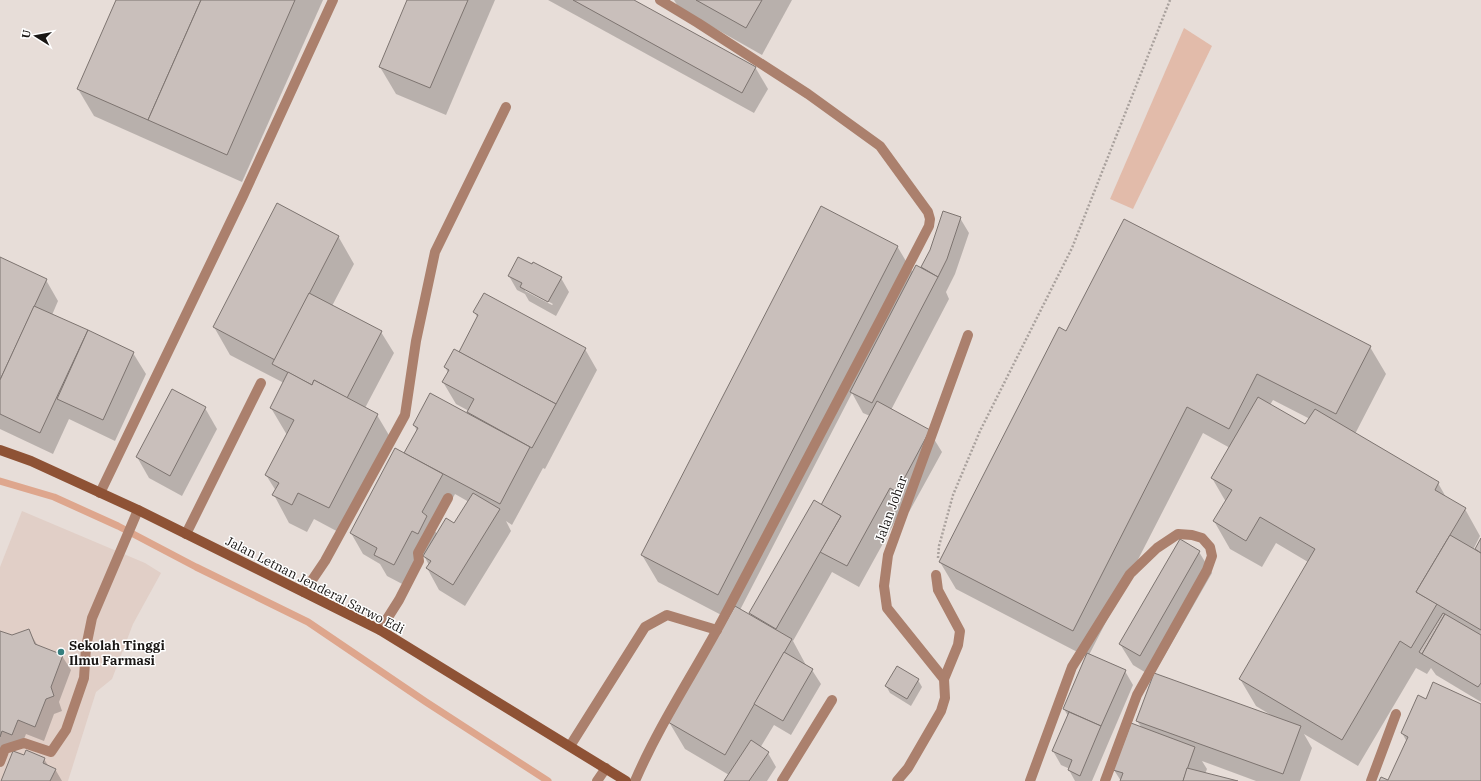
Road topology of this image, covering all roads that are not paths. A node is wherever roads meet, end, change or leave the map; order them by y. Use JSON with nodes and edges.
{"nodes":[{"id":1,"x":333,"y":0,"type":"edge"},
{"id":2,"x":660,"y":0,"type":"edge"},
{"id":3,"x":506,"y":107,"type":"dead end"},
{"id":4,"x":968,"y":335,"type":"dead end"},
{"id":5,"x":261,"y":383,"type":"dead end"},
{"id":6,"x":0,"y":450,"type":"edge"},
{"id":7,"x":100,"y":493,"type":"junction"},
{"id":8,"x":448,"y":498,"type":"dead end"},
{"id":9,"x":138,"y":510,"type":"junction"},
{"id":10,"x":186,"y":534,"type":"junction"},
{"id":11,"x":936,"y":575,"type":"road end"},
{"id":12,"x":304,"y":592,"type":"junction"},
{"id":13,"x":380,"y":630,"type":"junction"},
{"id":14,"x":717,"y":630,"type":"junction"},
{"id":15,"x":944,"y":679,"type":"junction"},
{"id":16,"x":832,"y":700,"type":"dead end"},
{"id":17,"x":1396,"y":714,"type":"dead end"},
{"id":18,"x":570,"y":746,"type":"junction"},
{"id":19,"x":0,"y":762,"type":"edge"},
{"id":20,"x":606,"y":768,"type":"junction"},
{"id":21,"x":597,"y":781,"type":"edge"},
{"id":22,"x":626,"y":781,"type":"edge"},
{"id":23,"x":635,"y":781,"type":"edge"},
{"id":24,"x":782,"y":781,"type":"edge"},
{"id":25,"x":897,"y":781,"type":"edge"},
{"id":26,"x":1030,"y":781,"type":"edge"},
{"id":27,"x":1105,"y":781,"type":"edge"},
{"id":28,"x":1371,"y":781,"type":"edge"}],
"edges":[{"from":1,"to":7,"type":"street"},
{"from":2,"to":14,"type":"street"},
{"from":3,"to":12,"type":"street"},
{"from":4,"to":15,"type":"street","name":"Jalan Johar"},
{"from":5,"to":10,"type":"street"},
{"from":6,"to":7,"type":"main road","name":"Jalan Letnan Jenderal Sarwo Edi"},
{"from":7,"to":9,"type":"main road","name":"Jalan Letnan Jenderal Sarwo Edi"},
{"from":8,"to":13,"type":"street"},
{"from":9,"to":10,"type":"main road","name":"Jalan Letnan Jenderal Sarwo Edi"},
{"from":9,"to":19,"type":"street"},
{"from":10,"to":12,"type":"main road","name":"Jalan Letnan Jenderal Sarwo Edi"},
{"from":11,"to":15,"type":"street"},
{"from":12,"to":13,"type":"main road","name":"Jalan Letnan Jenderal Sarwo Edi"},
{"from":13,"to":18,"type":"main road","name":"Jalan Letnan Jenderal Sarwo Edi"},
{"from":14,"to":18,"type":"street"},
{"from":14,"to":23,"type":"street"},
{"from":15,"to":25,"type":"street"},
{"from":16,"to":24,"type":"street"},
{"from":17,"to":28,"type":"street"},
{"from":18,"to":20,"type":"main road","name":"Jalan Letnan Jenderal Sarwo Edi"},
{"from":20,"to":21,"type":"street"},
{"from":20,"to":22,"type":"main road","name":"Jalan Letnan Jenderal Sarwo Edi"},
{"from":26,"to":27,"type":"street"}]}
